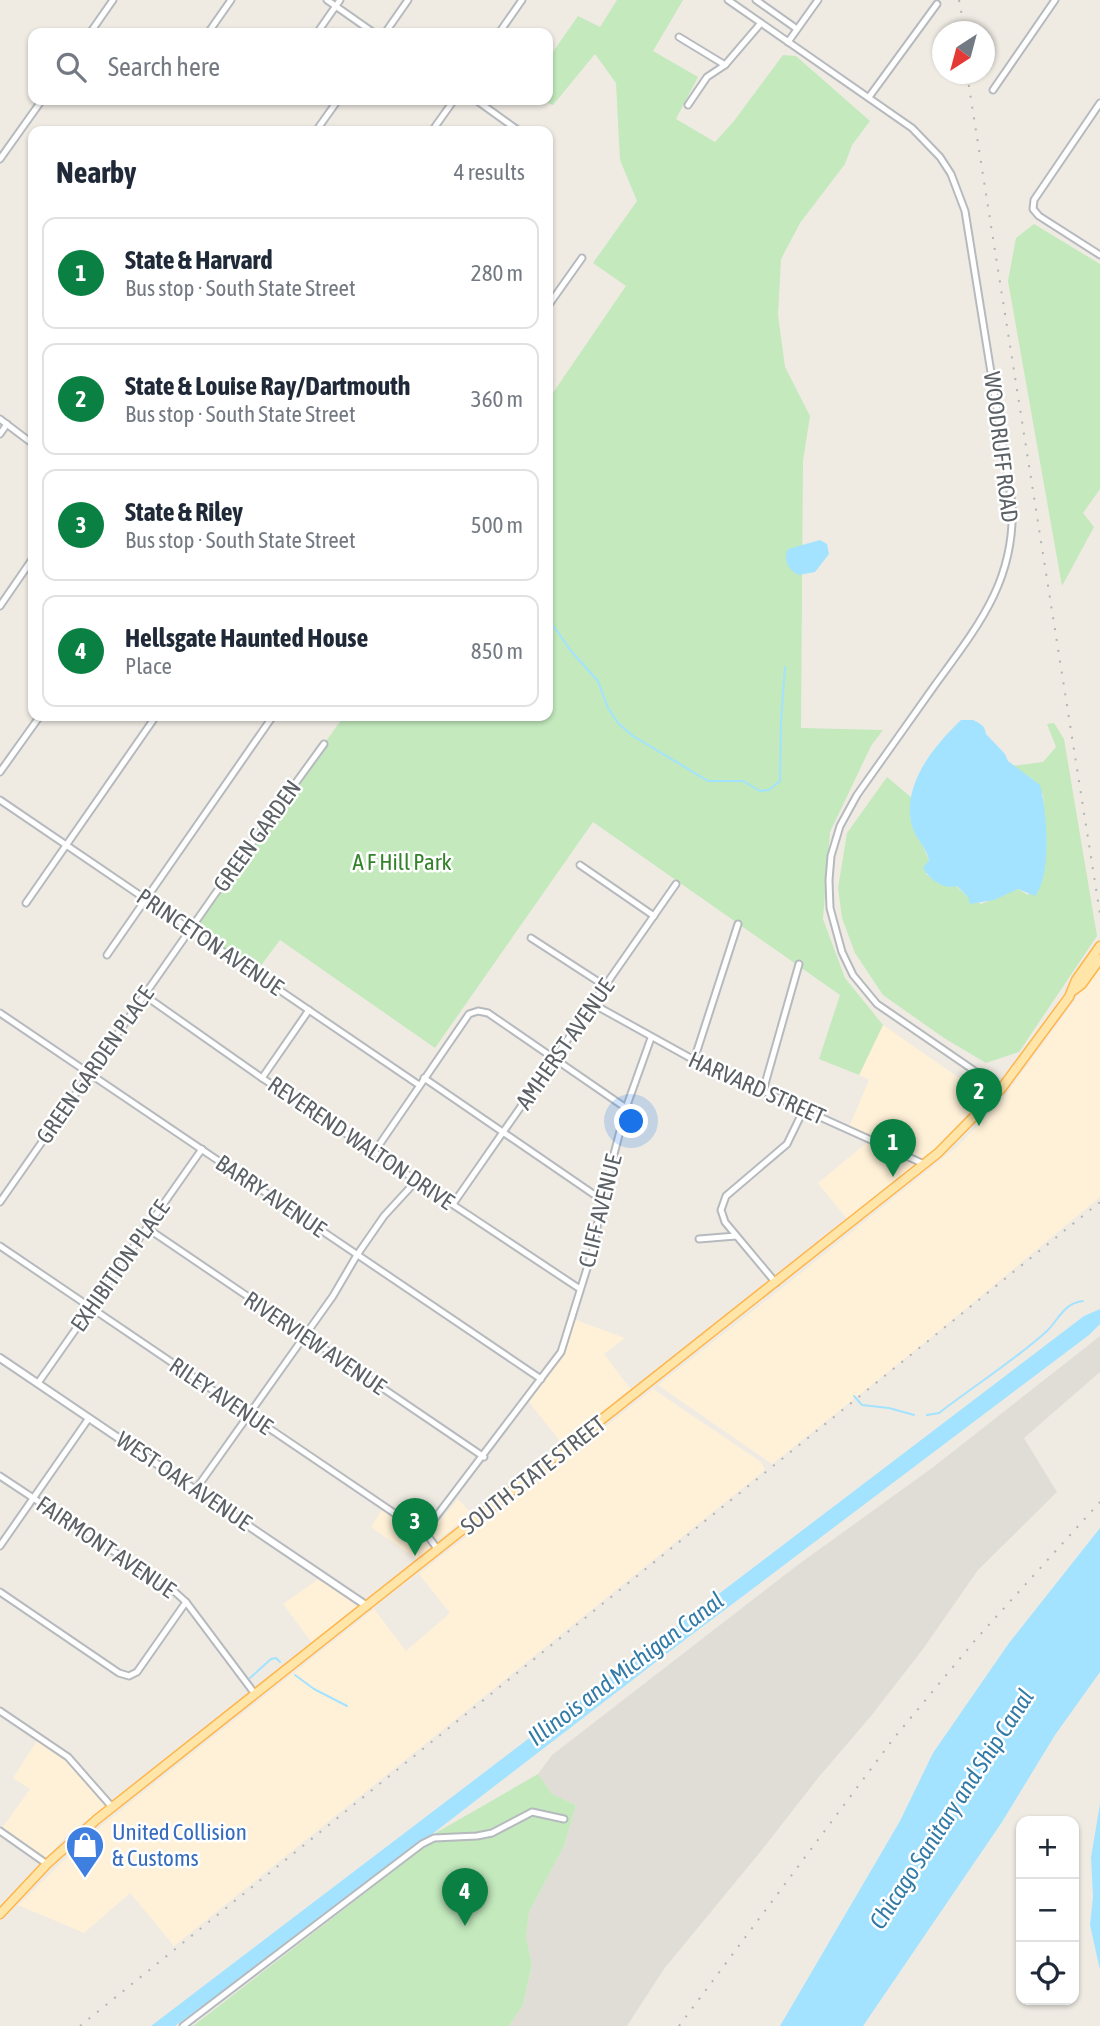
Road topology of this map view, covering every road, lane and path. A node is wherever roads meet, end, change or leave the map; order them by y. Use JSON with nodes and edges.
{"nodes":[{"id":1,"x":113,"y":0,"type":"edge"},
{"id":2,"x":231,"y":0,"type":"edge"},
{"id":3,"x":327,"y":0,"type":"edge"},
{"id":4,"x":340,"y":0,"type":"edge"},
{"id":5,"x":408,"y":0,"type":"edge"},
{"id":6,"x":522,"y":0,"type":"edge"},
{"id":7,"x":728,"y":0,"type":"edge"},
{"id":8,"x":756,"y":0,"type":"edge"},
{"id":9,"x":818,"y":0,"type":"edge"},
{"id":10,"x":1055,"y":0,"type":"edge"},
{"id":11,"x":937,"y":4,"type":"dead end"},
{"id":12,"x":335,"y":6,"type":"junction"},
{"id":13,"x":761,"y":23,"type":"junction"},
{"id":14,"x":93,"y":28,"type":"edge"},
{"id":15,"x":211,"y":28,"type":"edge"},
{"id":16,"x":320,"y":28,"type":"edge"},
{"id":17,"x":367,"y":28,"type":"edge"},
{"id":18,"x":388,"y":28,"type":"edge"},
{"id":19,"x":502,"y":28,"type":"edge"},
{"id":20,"x":797,"y":29,"type":"junction"},
{"id":21,"x":679,"y":37,"type":"dead end"},
{"id":22,"x":788,"y":42,"type":"junction"},
{"id":23,"x":725,"y":65,"type":"junction"},
{"id":24,"x":993,"y":90,"type":"dead end"},
{"id":25,"x":869,"y":97,"type":"junction"},
{"id":26,"x":1100,"y":103,"type":"edge"},
{"id":27,"x":38,"y":105,"type":"edge"},
{"id":28,"x":334,"y":105,"type":"edge"},
{"id":29,"x":450,"y":105,"type":"edge"},
{"id":30,"x":482,"y":105,"type":"edge"},
{"id":31,"x":688,"y":105,"type":"dead end"},
{"id":32,"x":320,"y":126,"type":"edge"},
{"id":33,"x":436,"y":126,"type":"edge"},
{"id":34,"x":512,"y":126,"type":"edge"},
{"id":35,"x":0,"y":159,"type":"edge"},
{"id":36,"x":1100,"y":255,"type":"edge"},
{"id":37,"x":582,"y":258,"type":"dead end"},
{"id":38,"x":553,"y":299,"type":"edge"},
{"id":39,"x":0,"y":419,"type":"edge"},
{"id":40,"x":7,"y":424,"type":"junction"},
{"id":41,"x":0,"y":434,"type":"edge"},
{"id":42,"x":28,"y":440,"type":"edge"},
{"id":43,"x":28,"y":565,"type":"edge"},
{"id":44,"x":0,"y":606,"type":"edge"},
{"id":45,"x":36,"y":721,"type":"edge"},
{"id":46,"x":153,"y":721,"type":"edge"},
{"id":47,"x":270,"y":721,"type":"edge"},
{"id":48,"x":324,"y":744,"type":"dead end"},
{"id":49,"x":0,"y":772,"type":"edge"},
{"id":50,"x":0,"y":800,"type":"edge"},
{"id":51,"x":66,"y":845,"type":"junction"},
{"id":52,"x":580,"y":864,"type":"dead end"},
{"id":53,"x":676,"y":884,"type":"dead end"},
{"id":54,"x":147,"y":899,"type":"junction"},
{"id":55,"x":26,"y":903,"type":"dead end"},
{"id":56,"x":654,"y":916,"type":"junction"},
{"id":57,"x":738,"y":924,"type":"dead end"},
{"id":58,"x":191,"y":928,"type":"junction"},
{"id":59,"x":531,"y":938,"type":"dead end"},
{"id":60,"x":1100,"y":946,"type":"edge"},
{"id":61,"x":107,"y":955,"type":"dead end"},
{"id":62,"x":1100,"y":959,"type":"edge"},
{"id":63,"x":799,"y":964,"type":"dead end"},
{"id":64,"x":605,"y":986,"type":"junction"},
{"id":65,"x":1073,"y":989,"type":"junction"},
{"id":66,"x":144,"y":995,"type":"junction"},
{"id":67,"x":593,"y":1004,"type":"junction"},
{"id":68,"x":309,"y":1010,"type":"junction"},
{"id":69,"x":0,"y":1013,"type":"edge"},
{"id":70,"x":651,"y":1038,"type":"junction"},
{"id":71,"x":554,"y":1057,"type":"junction"},
{"id":72,"x":694,"y":1060,"type":"junction"},
{"id":73,"x":90,"y":1073,"type":"junction"},
{"id":74,"x":262,"y":1078,"type":"junction"},
{"id":75,"x":424,"y":1078,"type":"junction"},
{"id":76,"x":419,"y":1085,"type":"junction"},
{"id":77,"x":1001,"y":1089,"type":"junction"},
{"id":78,"x":763,"y":1091,"type":"junction"},
{"id":79,"x":626,"y":1108,"type":"junction"},
{"id":80,"x":804,"y":1109,"type":"junction"},
{"id":81,"x":503,"y":1132,"type":"junction"},
{"id":82,"x":202,"y":1149,"type":"junction"},
{"id":83,"x":375,"y":1151,"type":"junction"},
{"id":84,"x":925,"y":1164,"type":"junction"},
{"id":85,"x":416,"y":1180,"type":"junction"},
{"id":86,"x":602,"y":1199,"type":"junction"},
{"id":87,"x":0,"y":1202,"type":"edge"},
{"id":88,"x":453,"y":1204,"type":"junction"},
{"id":89,"x":148,"y":1228,"type":"junction"},
{"id":90,"x":736,"y":1236,"type":"junction"},
{"id":91,"x":699,"y":1240,"type":"dead end"},
{"id":92,"x":0,"y":1247,"type":"edge"},
{"id":93,"x":357,"y":1255,"type":"junction"},
{"id":94,"x":776,"y":1283,"type":"junction"},
{"id":95,"x":580,"y":1289,"type":"junction"},
{"id":96,"x":91,"y":1308,"type":"junction"},
{"id":97,"x":305,"y":1336,"type":"junction"},
{"id":98,"x":0,"y":1358,"type":"edge"},
{"id":99,"x":541,"y":1379,"type":"junction"},
{"id":100,"x":38,"y":1383,"type":"junction"},
{"id":101,"x":249,"y":1416,"type":"junction"},
{"id":102,"x":89,"y":1418,"type":"junction"},
{"id":103,"x":484,"y":1457,"type":"junction"},
{"id":104,"x":0,"y":1476,"type":"edge"},
{"id":105,"x":196,"y":1489,"type":"junction"},
{"id":106,"x":33,"y":1498,"type":"junction"},
{"id":107,"x":428,"y":1536,"type":"junction"},
{"id":108,"x":0,"y":1546,"type":"edge"},
{"id":109,"x":438,"y":1550,"type":"junction"},
{"id":110,"x":0,"y":1592,"type":"edge"},
{"id":111,"x":186,"y":1602,"type":"junction"},
{"id":112,"x":367,"y":1606,"type":"junction"},
{"id":113,"x":255,"y":1694,"type":"junction"},
{"id":114,"x":0,"y":1711,"type":"edge"},
{"id":115,"x":112,"y":1807,"type":"junction"},
{"id":116,"x":564,"y":1819,"type":"dead end"},
{"id":117,"x":0,"y":1831,"type":"edge"},
{"id":118,"x":47,"y":1864,"type":"junction"},
{"id":119,"x":0,"y":1914,"type":"edge"},
{"id":120,"x":183,"y":2026,"type":"edge"}],
"edges":[{"from":1,"to":14,"type":"street"},
{"from":2,"to":15,"type":"street"},
{"from":3,"to":12,"type":"street"},
{"from":4,"to":12,"type":"street"},
{"from":5,"to":18,"type":"street"},
{"from":6,"to":19,"type":"street"},
{"from":7,"to":13,"type":"street","name":"WOODRUFF ROAD"},
{"from":8,"to":20,"type":"street"},
{"from":9,"to":20,"type":"street"},
{"from":10,"to":24,"type":"street"},
{"from":11,"to":25,"type":"street"},
{"from":12,"to":16,"type":"street"},
{"from":12,"to":17,"type":"street"},
{"from":13,"to":22,"type":"street","name":"WOODRUFF ROAD"},
{"from":13,"to":23,"type":"street"},
{"from":20,"to":22,"type":"street"},
{"from":21,"to":23,"type":"street"},
{"from":22,"to":25,"type":"street","name":"WOODRUFF ROAD"},
{"from":23,"to":31,"type":"street"},
{"from":25,"to":77,"type":"street","name":"WOODRUFF ROAD"},
{"from":26,"to":36,"type":"street"},
{"from":27,"to":35,"type":"street"},
{"from":28,"to":32,"type":"street"},
{"from":29,"to":33,"type":"street"},
{"from":30,"to":34,"type":"street"},
{"from":37,"to":38,"type":"street"},
{"from":39,"to":40,"type":"street"},
{"from":40,"to":41,"type":"street"},
{"from":40,"to":42,"type":"street"},
{"from":43,"to":44,"type":"street"},
{"from":45,"to":49,"type":"street"},
{"from":46,"to":51,"type":"street"},
{"from":47,"to":54,"type":"street"},
{"from":48,"to":58,"type":"street","name":"GREEN GARDEN"},
{"from":50,"to":51,"type":"street","name":"PRINCETON AVENUE"},
{"from":51,"to":54,"type":"street","name":"PRINCETON AVENUE"},
{"from":51,"to":55,"type":"street"},
{"from":52,"to":56,"type":"street"},
{"from":53,"to":56,"type":"street","name":"AMHERST AVENUE"},
{"from":54,"to":58,"type":"street","name":"PRINCETON AVENUE"},
{"from":54,"to":61,"type":"street"},
{"from":56,"to":64,"type":"street","name":"AMHERST AVENUE"},
{"from":57,"to":72,"type":"street"},
{"from":58,"to":66,"type":"street","name":"GREEN GARDEN PLACE"},
{"from":58,"to":68,"type":"street","name":"PRINCETON AVENUE"},
{"from":59,"to":64,"type":"street"},
{"from":60,"to":65,"type":"main road"},
{"from":62,"to":65,"type":"main road"},
{"from":63,"to":78,"type":"street"},
{"from":64,"to":67,"type":"street","name":"AMHERST AVENUE"},
{"from":65,"to":77,"type":"main road","name":"SOUTH STATE STREET"},
{"from":66,"to":73,"type":"street","name":"GREEN GARDEN PLACE"},
{"from":66,"to":74,"type":"street","name":"REVEREND WALTON DRIVE"},
{"from":67,"to":70,"type":"street","name":"HARVARD STREET"},
{"from":67,"to":71,"type":"street","name":"AMHERST AVENUE"},
{"from":68,"to":74,"type":"street"},
{"from":68,"to":76,"type":"street","name":"PRINCETON AVENUE"},
{"from":69,"to":73,"type":"street","name":"BARRY AVENUE"},
{"from":70,"to":72,"type":"street","name":"HARVARD STREET"},
{"from":70,"to":79,"type":"street","name":"CLIFF AVENUE"},
{"from":71,"to":75,"type":"street"},
{"from":71,"to":79,"type":"street"},
{"from":71,"to":81,"type":"street","name":"AMHERST AVENUE"},
{"from":72,"to":78,"type":"street","name":"HARVARD STREET"},
{"from":73,"to":82,"type":"street","name":"BARRY AVENUE"},
{"from":73,"to":87,"type":"street","name":"GREEN GARDEN PLACE"},
{"from":74,"to":83,"type":"street","name":"REVEREND WALTON DRIVE"},
{"from":75,"to":76,"type":"street"},
{"from":75,"to":81,"type":"street"},
{"from":76,"to":83,"type":"street"},
{"from":77,"to":84,"type":"main road","name":"SOUTH STATE STREET"},
{"from":78,"to":80,"type":"street","name":"HARVARD STREET"},
{"from":79,"to":86,"type":"street","name":"CLIFF AVENUE"},
{"from":80,"to":84,"type":"street","name":"HARVARD STREET"},
{"from":80,"to":90,"type":"street"},
{"from":81,"to":86,"type":"street"},
{"from":81,"to":88,"type":"street","name":"AMHERST AVENUE"},
{"from":82,"to":89,"type":"street","name":"EXHIBITION PLACE"},
{"from":82,"to":93,"type":"street","name":"BARRY AVENUE"},
{"from":83,"to":85,"type":"street","name":"REVEREND WALTON DRIVE"},
{"from":84,"to":94,"type":"main road","name":"SOUTH STATE STREET"},
{"from":85,"to":88,"type":"street","name":"REVEREND WALTON DRIVE"},
{"from":85,"to":93,"type":"street"},
{"from":86,"to":95,"type":"street","name":"CLIFF AVENUE"},
{"from":88,"to":95,"type":"street","name":"REVEREND WALTON DRIVE"},
{"from":89,"to":96,"type":"street","name":"EXHIBITION PLACE"},
{"from":89,"to":97,"type":"street","name":"RIVERVIEW AVENUE"},
{"from":90,"to":91,"type":"street"},
{"from":90,"to":94,"type":"street"},
{"from":92,"to":96,"type":"street","name":"RILEY AVENUE"},
{"from":93,"to":97,"type":"street"},
{"from":93,"to":99,"type":"street","name":"BARRY AVENUE"},
{"from":94,"to":109,"type":"main road","name":"SOUTH STATE STREET"},
{"from":95,"to":99,"type":"street","name":"CLIFF AVENUE"},
{"from":96,"to":100,"type":"street","name":"EXHIBITION PLACE"},
{"from":96,"to":101,"type":"street","name":"RILEY AVENUE"},
{"from":97,"to":101,"type":"street"},
{"from":97,"to":103,"type":"street","name":"RIVERVIEW AVENUE"},
{"from":98,"to":100,"type":"street","name":"WEST OAK AVENUE"},
{"from":99,"to":103,"type":"street","name":"CLIFF AVENUE"},
{"from":100,"to":102,"type":"street","name":"WEST OAK AVENUE"},
{"from":101,"to":105,"type":"street"},
{"from":101,"to":107,"type":"street","name":"RILEY AVENUE"},
{"from":102,"to":105,"type":"street","name":"WEST OAK AVENUE"},
{"from":102,"to":106,"type":"street"},
{"from":103,"to":107,"type":"street","name":"CLIFF AVENUE"},
{"from":104,"to":106,"type":"street","name":"FAIRMONT AVENUE"},
{"from":105,"to":112,"type":"street","name":"WEST OAK AVENUE"},
{"from":106,"to":108,"type":"street"},
{"from":106,"to":111,"type":"street","name":"FAIRMONT AVENUE"},
{"from":107,"to":109,"type":"street","name":"RILEY AVENUE"},
{"from":109,"to":112,"type":"main road","name":"SOUTH STATE STREET"},
{"from":110,"to":111,"type":"street"},
{"from":111,"to":113,"type":"street","name":"FAIRMONT AVENUE"},
{"from":112,"to":113,"type":"main road","name":"SOUTH STATE STREET"},
{"from":113,"to":115,"type":"main road","name":"SOUTH STATE STREET"},
{"from":114,"to":115,"type":"street"},
{"from":115,"to":118,"type":"main road","name":"SOUTH STATE STREET"},
{"from":116,"to":120,"type":"street"},
{"from":117,"to":118,"type":"street"},
{"from":118,"to":119,"type":"main road","name":"SOUTH STATE STREET"}]}
